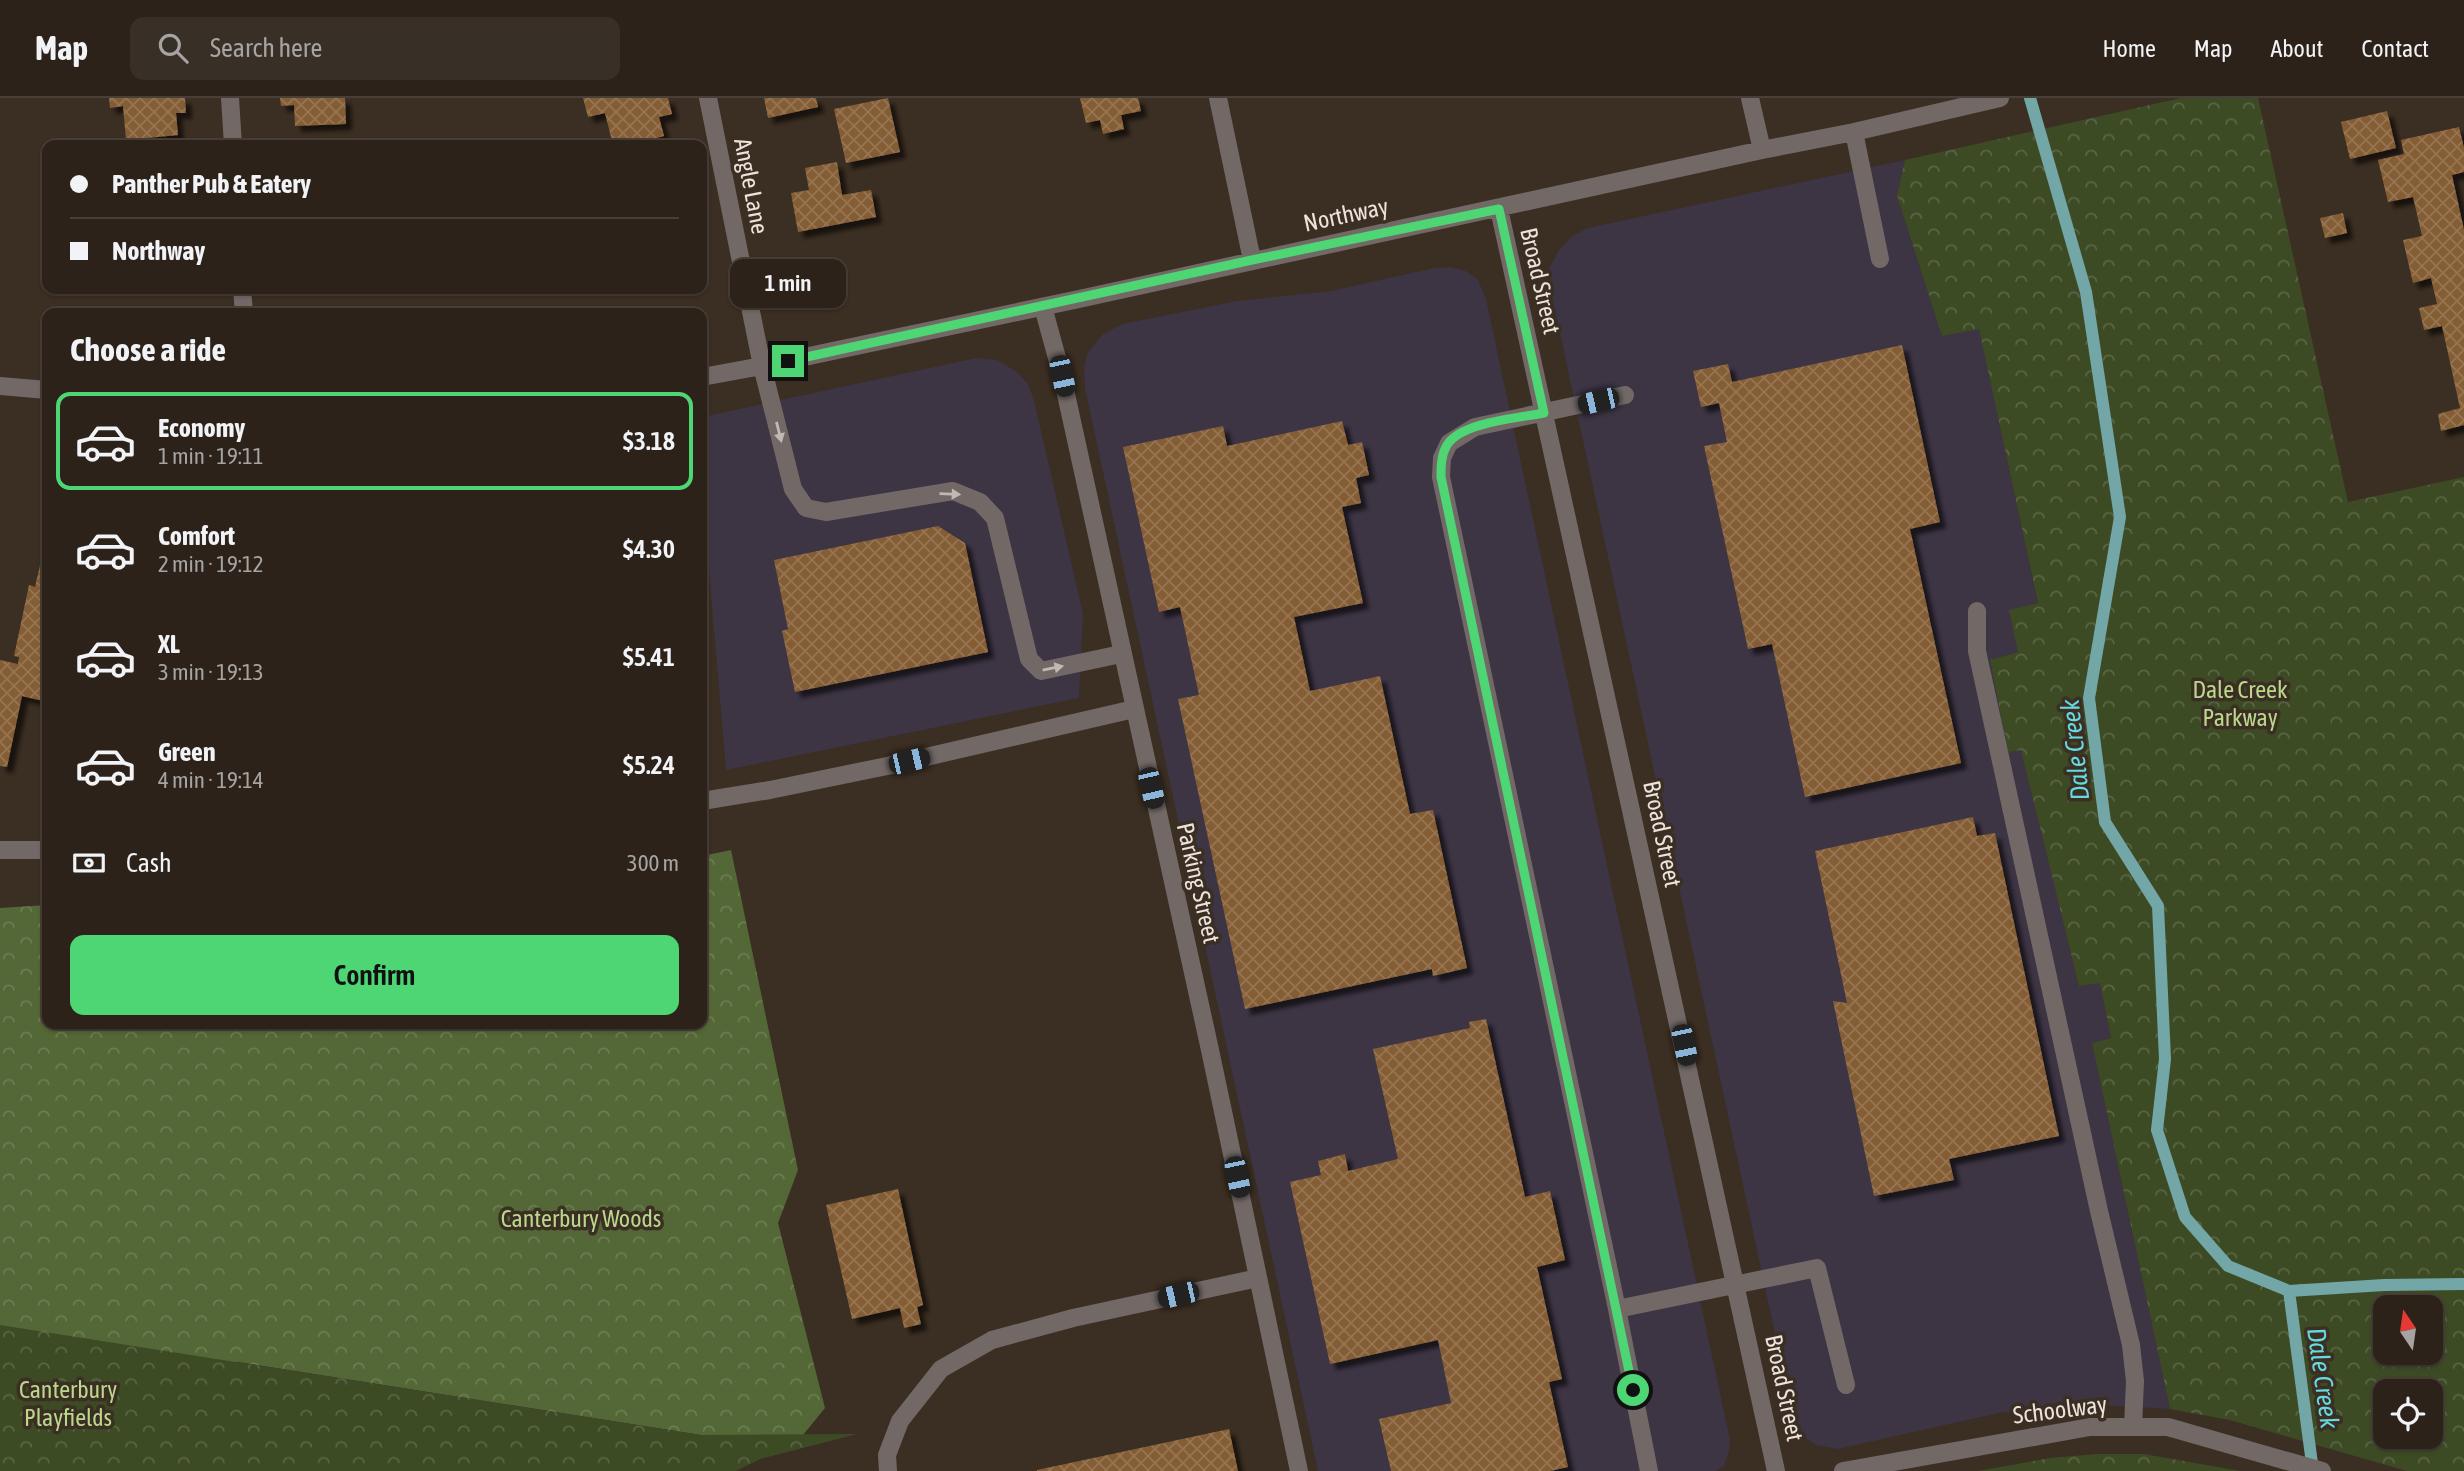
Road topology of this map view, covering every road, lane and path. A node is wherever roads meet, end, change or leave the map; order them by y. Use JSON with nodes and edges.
{"nodes":[{"id":1,"x":230,"y":98,"type":"edge"},
{"id":2,"x":708,"y":98,"type":"edge"},
{"id":3,"x":1218,"y":98,"type":"edge"},
{"id":4,"x":1750,"y":98,"type":"edge"},
{"id":5,"x":2000,"y":98,"type":"edge"},
{"id":6,"x":1854,"y":132,"type":"junction"},
{"id":7,"x":233,"y":140,"type":"edge"},
{"id":8,"x":1762,"y":150,"type":"junction"},
{"id":9,"x":1499,"y":209,"type":"junction"},
{"id":10,"x":1880,"y":259,"type":"dead end"},
{"id":11,"x":1252,"y":260,"type":"junction"},
{"id":12,"x":1043,"y":307,"type":"junction"},
{"id":13,"x":762,"y":366,"type":"junction"},
{"id":14,"x":707,"y":376,"type":"edge"},
{"id":15,"x":0,"y":386,"type":"edge"},
{"id":16,"x":42,"y":390,"type":"edge"},
{"id":17,"x":1625,"y":395,"type":"dead end"},
{"id":18,"x":1544,"y":413,"type":"junction"},
{"id":19,"x":1977,"y":611,"type":"dead end"},
{"id":20,"x":1121,"y":653,"type":"junction"},
{"id":21,"x":1134,"y":709,"type":"junction"},
{"id":22,"x":707,"y":800,"type":"edge"},
{"id":23,"x":0,"y":850,"type":"edge"},
{"id":24,"x":42,"y":850,"type":"edge"},
{"id":25,"x":1258,"y":1278,"type":"junction"},
{"id":26,"x":1737,"y":1285,"type":"junction"},
{"id":27,"x":1618,"y":1309,"type":"junction"},
{"id":28,"x":1846,"y":1385,"type":"dead end"},
{"id":29,"x":2133,"y":1427,"type":"junction"},
{"id":30,"x":883,"y":1470,"type":"edge"},
{"id":31,"x":1299,"y":1471,"type":"edge"},
{"id":32,"x":1649,"y":1471,"type":"edge"},
{"id":33,"x":1776,"y":1471,"type":"edge"},
{"id":34,"x":1843,"y":1471,"type":"edge"},
{"id":35,"x":2322,"y":1471,"type":"edge"}],
"edges":[{"from":1,"to":7,"type":"street"},
{"from":2,"to":13,"type":"street","name":"Angle Lane"},
{"from":3,"to":11,"type":"street"},
{"from":4,"to":8,"type":"street"},
{"from":5,"to":6,"type":"street","name":"Northway"},
{"from":6,"to":8,"type":"street","name":"Northway"},
{"from":6,"to":10,"type":"street"},
{"from":8,"to":9,"type":"street","name":"Northway"},
{"from":9,"to":11,"type":"street","name":"Northway"},
{"from":9,"to":18,"type":"street","name":"Broad Street"},
{"from":11,"to":12,"type":"street","name":"Northway"},
{"from":12,"to":13,"type":"street","name":"Northway"},
{"from":12,"to":20,"type":"street","name":"Parking Street"},
{"from":13,"to":14,"type":"street","name":"Northway"},
{"from":13,"to":20,"type":"street","name":"Angle Lane","one_way":true},
{"from":15,"to":16,"type":"street"},
{"from":17,"to":18,"type":"street"},
{"from":18,"to":26,"type":"street","name":"Broad Street"},
{"from":18,"to":27,"type":"street"},
{"from":19,"to":29,"type":"street"},
{"from":20,"to":21,"type":"street","name":"Parking Street"},
{"from":21,"to":22,"type":"street"},
{"from":21,"to":25,"type":"street","name":"Parking Street"},
{"from":23,"to":24,"type":"street"},
{"from":25,"to":30,"type":"street"},
{"from":25,"to":31,"type":"street","name":"Parking Street"},
{"from":26,"to":27,"type":"street"},
{"from":26,"to":28,"type":"street"},
{"from":26,"to":33,"type":"street","name":"Broad Street"},
{"from":27,"to":32,"type":"street"},
{"from":29,"to":34,"type":"street","name":"Schoolway"},
{"from":29,"to":35,"type":"street","name":"Schoolway"}]}
